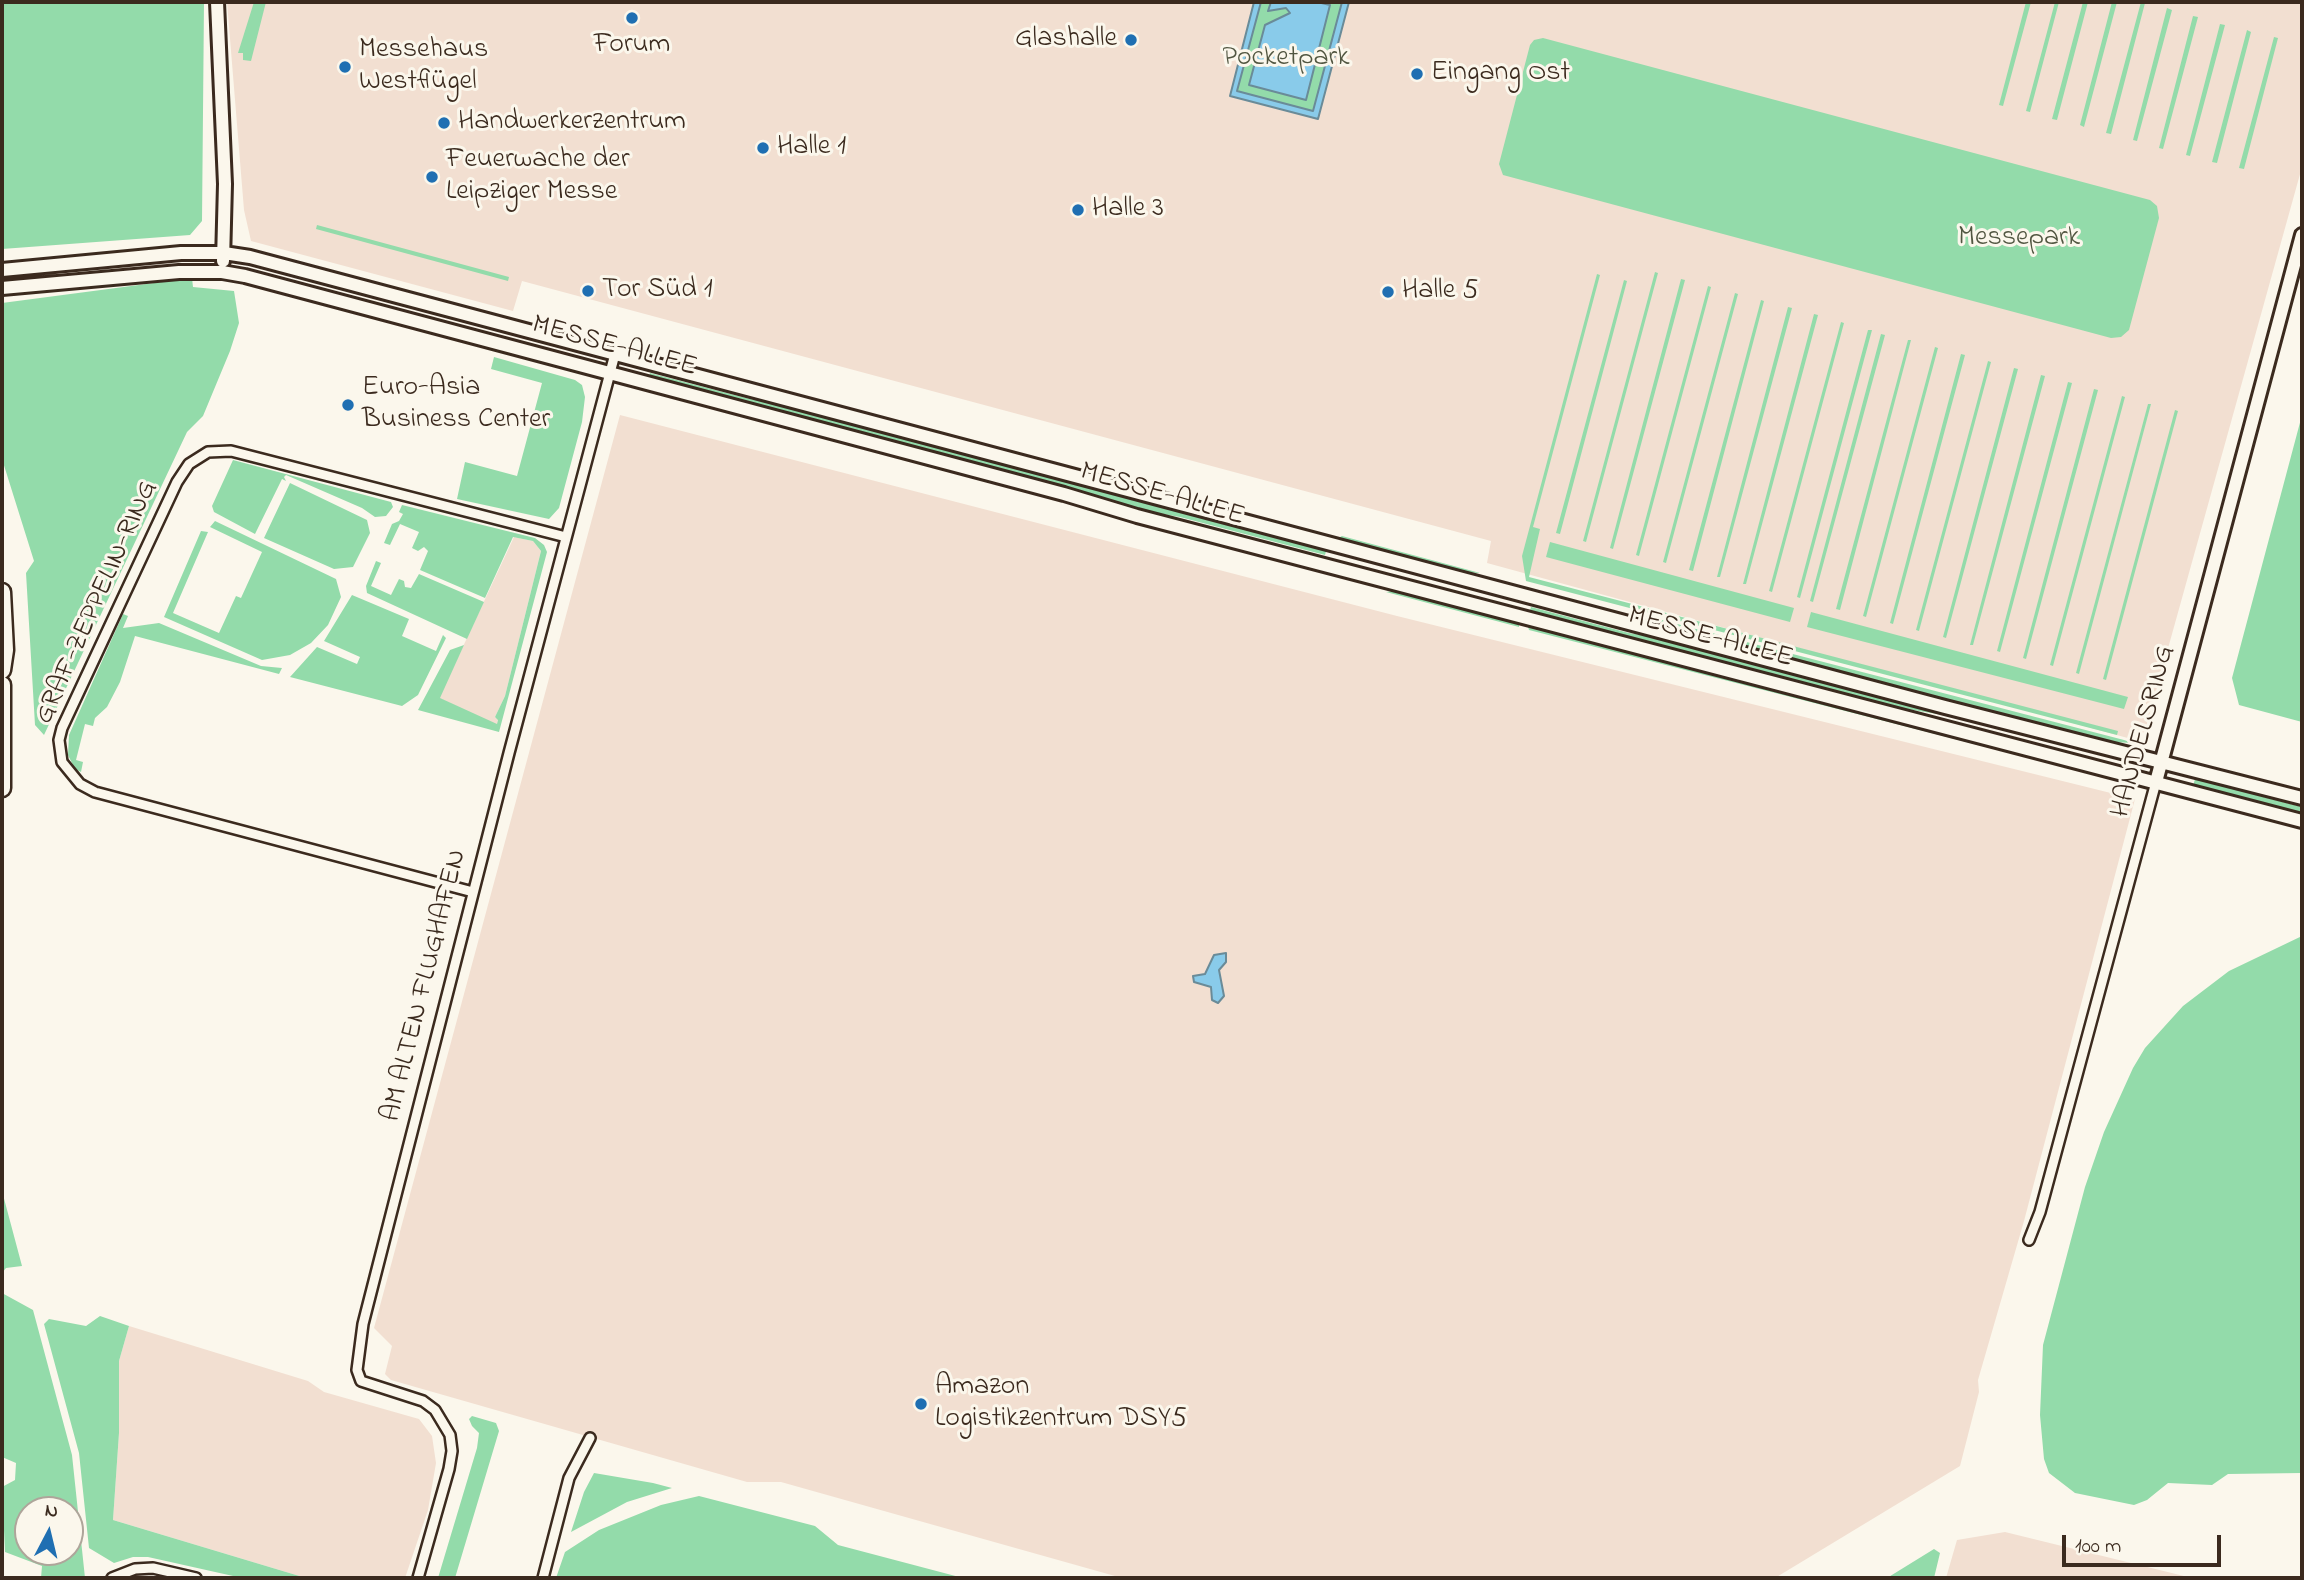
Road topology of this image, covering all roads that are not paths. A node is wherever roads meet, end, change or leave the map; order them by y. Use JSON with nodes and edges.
{"nodes":[{"id":1,"x":217,"y":2,"type":"edge"},
{"id":2,"x":2302,"y":235,"type":"edge"},
{"id":3,"x":224,"y":253,"type":"junction"},
{"id":4,"x":2,"y":270,"type":"edge"},
{"id":5,"x":222,"y":272,"type":"junction"},
{"id":6,"x":2,"y":288,"type":"edge"},
{"id":7,"x":615,"y":354,"type":"junction"},
{"id":8,"x":610,"y":373,"type":"junction"},
{"id":9,"x":566,"y":537,"type":"junction"},
{"id":10,"x":2,"y":592,"type":"edge"},
{"id":11,"x":2,"y":670,"type":"edge"},
{"id":12,"x":2,"y":685,"type":"edge"},
{"id":13,"x":2161,"y":761,"type":"junction"},
{"id":14,"x":2156,"y":782,"type":"junction"},
{"id":15,"x":2,"y":789,"type":"edge"},
{"id":16,"x":2302,"y":798,"type":"edge"},
{"id":17,"x":2302,"y":821,"type":"edge"},
{"id":18,"x":473,"y":892,"type":"junction"},
{"id":19,"x":2029,"y":1240,"type":"dead end"},
{"id":20,"x":590,"y":1438,"type":"dead end"},
{"id":21,"x":112,"y":1578,"type":"edge"},
{"id":22,"x":197,"y":1578,"type":"edge"},
{"id":23,"x":418,"y":1578,"type":"edge"},
{"id":24,"x":543,"y":1578,"type":"edge"}],
"edges":[{"from":1,"to":3,"type":"main road"},
{"from":2,"to":13,"type":"main road","name":"HANDELSRING"},
{"from":3,"to":4,"type":"main road","name":"MESSE-ALLEE"},
{"from":3,"to":5,"type":"main road"},
{"from":3,"to":7,"type":"main road","name":"MESSE-ALLEE"},
{"from":5,"to":6,"type":"main road","name":"MESSE-ALLEE"},
{"from":5,"to":8,"type":"main road","name":"MESSE-ALLEE"},
{"from":7,"to":8,"type":"street","name":"AM ALTEN FLUGHAFEN"},
{"from":7,"to":13,"type":"main road","name":"MESSE-ALLEE"},
{"from":8,"to":9,"type":"street","name":"AM ALTEN FLUGHAFEN"},
{"from":8,"to":14,"type":"main road","name":"MESSE-ALLEE"},
{"from":9,"to":18,"type":"street","name":"AM ALTEN FLUGHAFEN"},
{"from":9,"to":18,"type":"street","name":"GRAF-ZEPPELIN-RING"},
{"from":10,"to":11,"type":"highway"},
{"from":12,"to":15,"type":"highway"},
{"from":13,"to":14,"type":"main road","name":"HANDELSRING"},
{"from":13,"to":16,"type":"main road","name":"MESSE-ALLEE"},
{"from":14,"to":17,"type":"main road","name":"MESSE-ALLEE"},
{"from":14,"to":19,"type":"street","name":"HANDELSRING"},
{"from":18,"to":23,"type":"street","name":"AM ALTEN FLUGHAFEN"},
{"from":20,"to":24,"type":"street"},
{"from":21,"to":22,"type":"street"}]}
